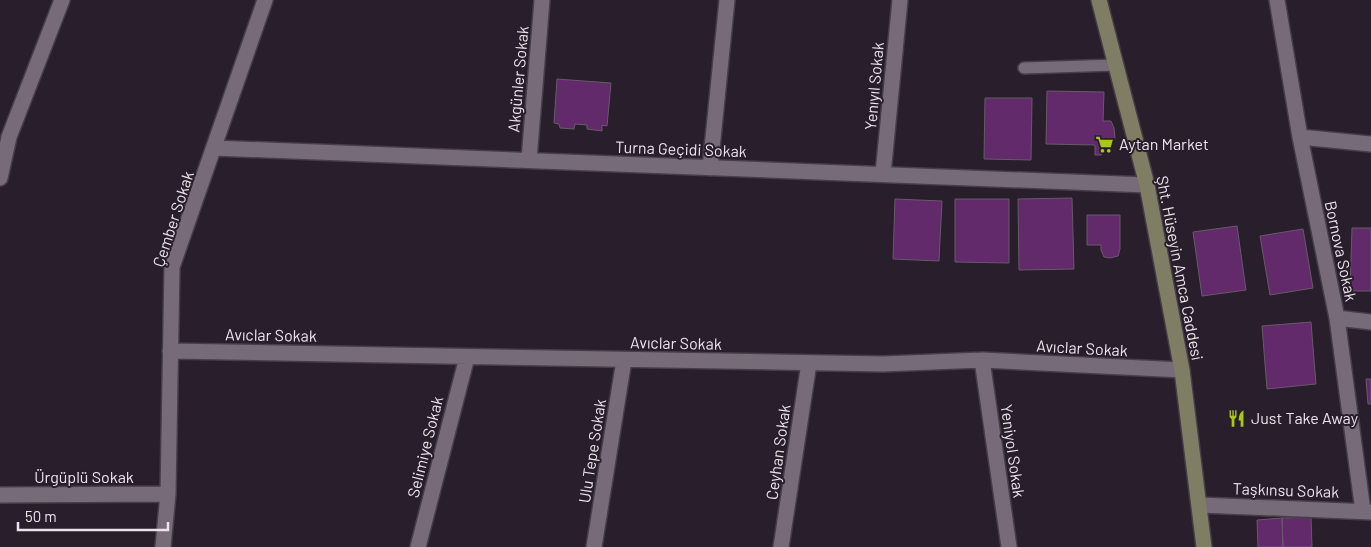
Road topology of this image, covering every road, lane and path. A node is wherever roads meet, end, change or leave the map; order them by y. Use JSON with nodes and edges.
{"nodes":[{"id":1,"x":62,"y":0,"type":"edge"},
{"id":2,"x":265,"y":0,"type":"edge"},
{"id":3,"x":542,"y":0,"type":"edge"},
{"id":4,"x":727,"y":0,"type":"edge"},
{"id":5,"x":900,"y":0,"type":"edge"},
{"id":6,"x":1099,"y":0,"type":"edge"},
{"id":7,"x":1278,"y":0,"type":"edge"},
{"id":8,"x":1116,"y":65,"type":"junction"},
{"id":9,"x":1024,"y":68,"type":"dead end"},
{"id":10,"x":4,"y":136,"type":"edge"},
{"id":11,"x":1300,"y":137,"type":"junction"},
{"id":12,"x":1371,"y":144,"type":"edge"},
{"id":13,"x":214,"y":148,"type":"junction"},
{"id":14,"x":529,"y":160,"type":"junction"},
{"id":15,"x":710,"y":168,"type":"junction"},
{"id":16,"x":883,"y":174,"type":"junction"},
{"id":17,"x":0,"y":178,"type":"edge"},
{"id":18,"x":1147,"y":185,"type":"junction"},
{"id":19,"x":1337,"y":318,"type":"junction"},
{"id":20,"x":1371,"y":322,"type":"edge"},
{"id":21,"x":170,"y":351,"type":"junction"},
{"id":22,"x":467,"y":357,"type":"junction"},
{"id":23,"x":624,"y":360,"type":"junction"},
{"id":24,"x":982,"y":360,"type":"junction"},
{"id":25,"x":809,"y":363,"type":"junction"},
{"id":26,"x":1182,"y":370,"type":"junction"},
{"id":27,"x":168,"y":494,"type":"junction"},
{"id":28,"x":0,"y":495,"type":"edge"},
{"id":29,"x":1200,"y":505,"type":"junction"},
{"id":30,"x":1367,"y":511,"type":"edge"},
{"id":31,"x":163,"y":547,"type":"edge"},
{"id":32,"x":418,"y":547,"type":"edge"},
{"id":33,"x":594,"y":547,"type":"edge"},
{"id":34,"x":781,"y":547,"type":"edge"},
{"id":35,"x":1009,"y":547,"type":"edge"},
{"id":36,"x":1204,"y":547,"type":"edge"}],
"edges":[{"from":1,"to":10,"type":"street"},
{"from":2,"to":13,"type":"street","name":"Çember Sokak"},
{"from":3,"to":14,"type":"street","name":"Akgünler Sokak"},
{"from":4,"to":15,"type":"street"},
{"from":5,"to":16,"type":"street","name":"Yenıyıl Sokak"},
{"from":6,"to":8,"type":"street","name":"Şht. Hüseyin Amca Caddesi"},
{"from":7,"to":11,"type":"street","name":"Bornova Sokak"},
{"from":8,"to":9,"type":"lane"},
{"from":8,"to":18,"type":"street","name":"Şht. Hüseyin Amca Caddesi"},
{"from":10,"to":17,"type":"street"},
{"from":11,"to":12,"type":"street"},
{"from":11,"to":19,"type":"street","name":"Bornova Sokak"},
{"from":13,"to":14,"type":"street","name":"Turna Geçidi Sokak"},
{"from":13,"to":21,"type":"street","name":"Çember Sokak"},
{"from":14,"to":15,"type":"street","name":"Turna Geçidi Sokak"},
{"from":15,"to":16,"type":"street","name":"Turna Geçidi Sokak"},
{"from":16,"to":18,"type":"street","name":"Turna Geçidi Sokak"},
{"from":18,"to":26,"type":"street","name":"Şht. Hüseyin Amca Caddesi"},
{"from":19,"to":20,"type":"street"},
{"from":19,"to":30,"type":"street","name":"Bornova Sokak"},
{"from":21,"to":22,"type":"street","name":"Avıclar Sokak"},
{"from":21,"to":27,"type":"street","name":"Çember Sokak"},
{"from":22,"to":23,"type":"street","name":"Avıclar Sokak"},
{"from":22,"to":32,"type":"street","name":"Selimiye Sokak"},
{"from":23,"to":25,"type":"street","name":"Avıclar Sokak"},
{"from":23,"to":33,"type":"street","name":"Ulu Tepe Sokak"},
{"from":24,"to":25,"type":"street","name":"Avıclar Sokak"},
{"from":24,"to":26,"type":"street","name":"Avıclar Sokak"},
{"from":24,"to":35,"type":"street","name":"Yeniyol Sokak"},
{"from":25,"to":34,"type":"street","name":"Ceyhan Sokak"},
{"from":26,"to":29,"type":"street","name":"Şht. Hüseyin Amca Caddesi"},
{"from":27,"to":28,"type":"street","name":"Ürgüplü Sokak"},
{"from":27,"to":31,"type":"street","name":"Çember Sokak"},
{"from":29,"to":30,"type":"street","name":"Taşkınsu Sokak"},
{"from":29,"to":36,"type":"street","name":"Şht. Hüseyin Amca Caddesi"}]}
